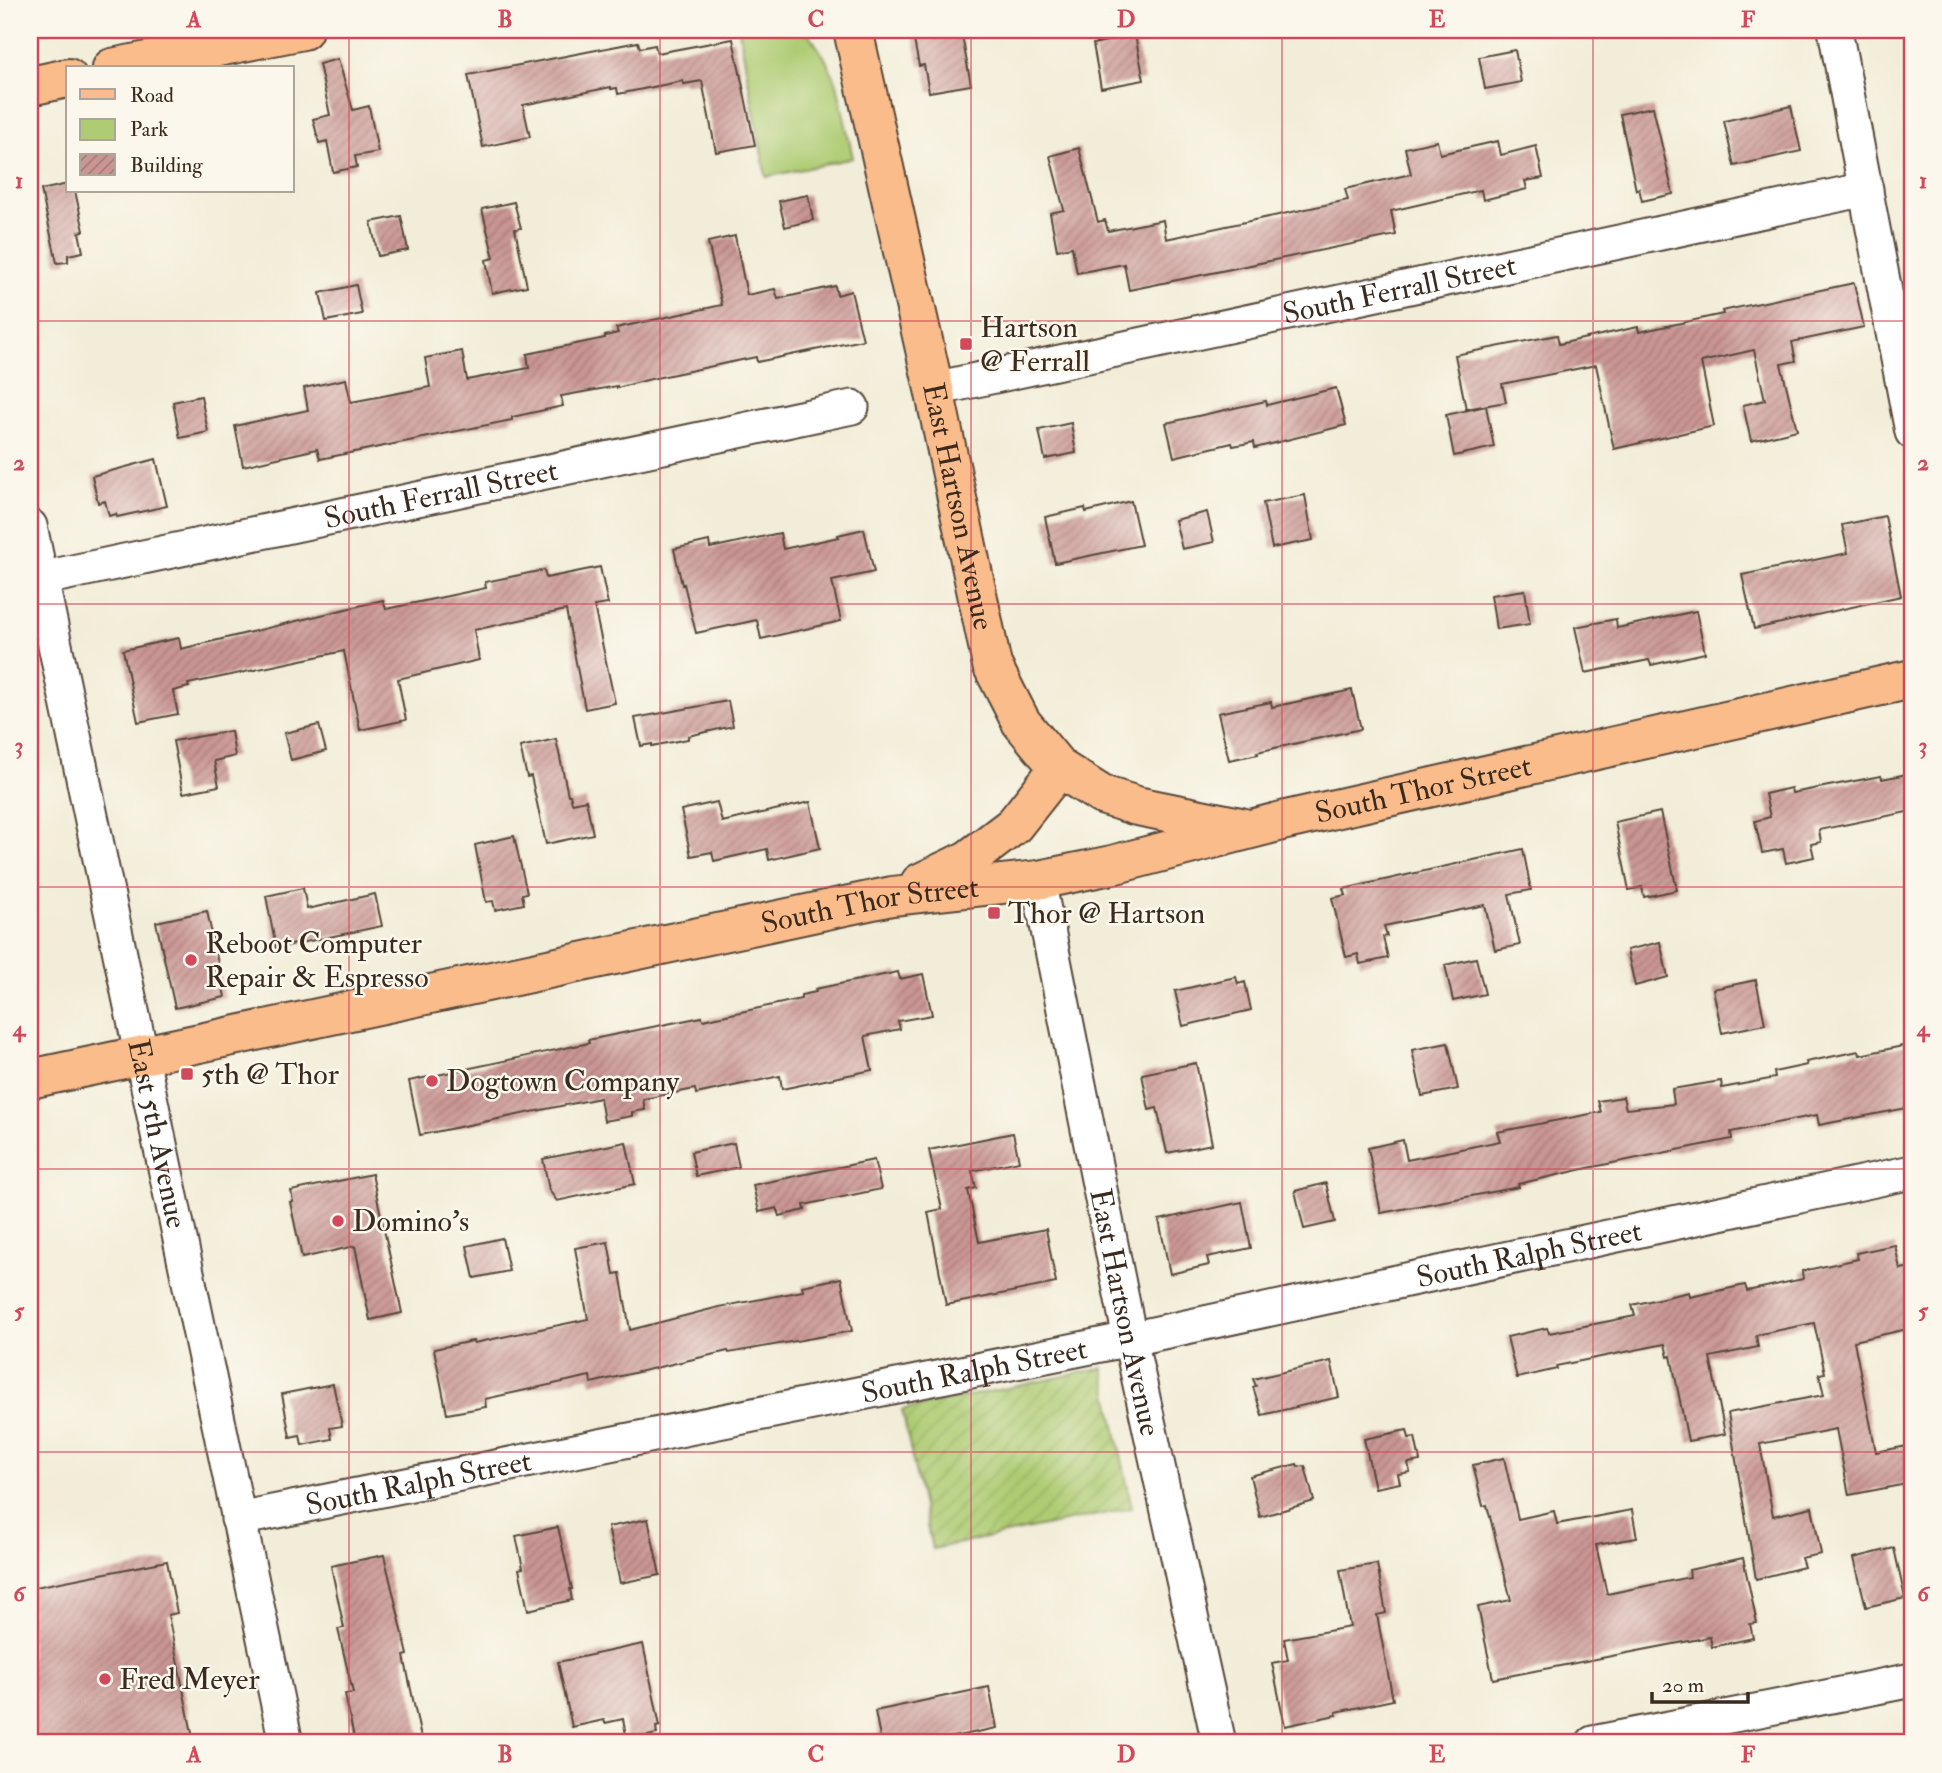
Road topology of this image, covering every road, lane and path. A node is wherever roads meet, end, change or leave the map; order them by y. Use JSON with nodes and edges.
{"nodes":[{"id":1,"x":303,"y":30,"type":"edge"},
{"id":2,"x":841,"y":30,"type":"edge"},
{"id":3,"x":853,"y":30,"type":"edge"},
{"id":4,"x":1835,"y":30,"type":"edge"},
{"id":5,"x":122,"y":66,"type":"edge"},
{"id":6,"x":66,"y":78,"type":"edge"},
{"id":7,"x":865,"y":85,"type":"junction"},
{"id":8,"x":30,"y":86,"type":"edge"},
{"id":9,"x":1866,"y":189,"type":"junction"},
{"id":10,"x":934,"y":389,"type":"junction"},
{"id":11,"x":852,"y":407,"type":"dead end"},
{"id":12,"x":1912,"y":432,"type":"edge"},
{"id":13,"x":30,"y":526,"type":"edge"},
{"id":14,"x":35,"y":580,"type":"edge"},
{"id":15,"x":1912,"y":679,"type":"edge"},
{"id":16,"x":1059,"y":768,"type":"junction"},
{"id":17,"x":1250,"y":829,"type":"junction"},
{"id":18,"x":1038,"y":880,"type":"junction"},
{"id":19,"x":892,"y":896,"type":"junction"},
{"id":20,"x":142,"y":1056,"type":"junction"},
{"id":21,"x":30,"y":1079,"type":"edge"},
{"id":22,"x":1912,"y":1172,"type":"edge"},
{"id":23,"x":1130,"y":1339,"type":"junction"},
{"id":24,"x":238,"y":1519,"type":"junction"},
{"id":25,"x":1912,"y":1680,"type":"edge"},
{"id":26,"x":286,"y":1743,"type":"edge"},
{"id":27,"x":1219,"y":1743,"type":"edge"},
{"id":28,"x":1593,"y":1743,"type":"edge"}],
"edges":[{"from":1,"to":5,"type":"main road"},
{"from":2,"to":7,"type":"main road"},
{"from":3,"to":7,"type":"main road","name":"East Hartson Avenue"},
{"from":4,"to":9,"type":"street"},
{"from":6,"to":8,"type":"main road"},
{"from":7,"to":10,"type":"main road","name":"East Hartson Avenue"},
{"from":9,"to":10,"type":"street","name":"South Ferrall Street"},
{"from":9,"to":12,"type":"street"},
{"from":10,"to":16,"type":"main road","name":"East Hartson Avenue"},
{"from":11,"to":14,"type":"street","name":"South Ferrall Street"},
{"from":13,"to":14,"type":"street","name":"East 5th Avenue"},
{"from":14,"to":20,"type":"street","name":"East 5th Avenue"},
{"from":15,"to":17,"type":"main road","name":"South Thor Street"},
{"from":16,"to":17,"type":"main road","name":"East Hartson Avenue"},
{"from":16,"to":19,"type":"main road"},
{"from":17,"to":18,"type":"main road","name":"South Thor Street"},
{"from":18,"to":19,"type":"main road","name":"South Thor Street"},
{"from":18,"to":23,"type":"street","name":"East Hartson Avenue"},
{"from":19,"to":20,"type":"main road","name":"South Thor Street"},
{"from":20,"to":21,"type":"main road","name":"South Thor Street"},
{"from":20,"to":24,"type":"street","name":"East 5th Avenue"},
{"from":22,"to":23,"type":"street","name":"South Ralph Street"},
{"from":23,"to":24,"type":"street","name":"South Ralph Street"},
{"from":23,"to":27,"type":"street","name":"East Hartson Avenue"},
{"from":24,"to":26,"type":"street","name":"East 5th Avenue"},
{"from":25,"to":28,"type":"street"}]}
